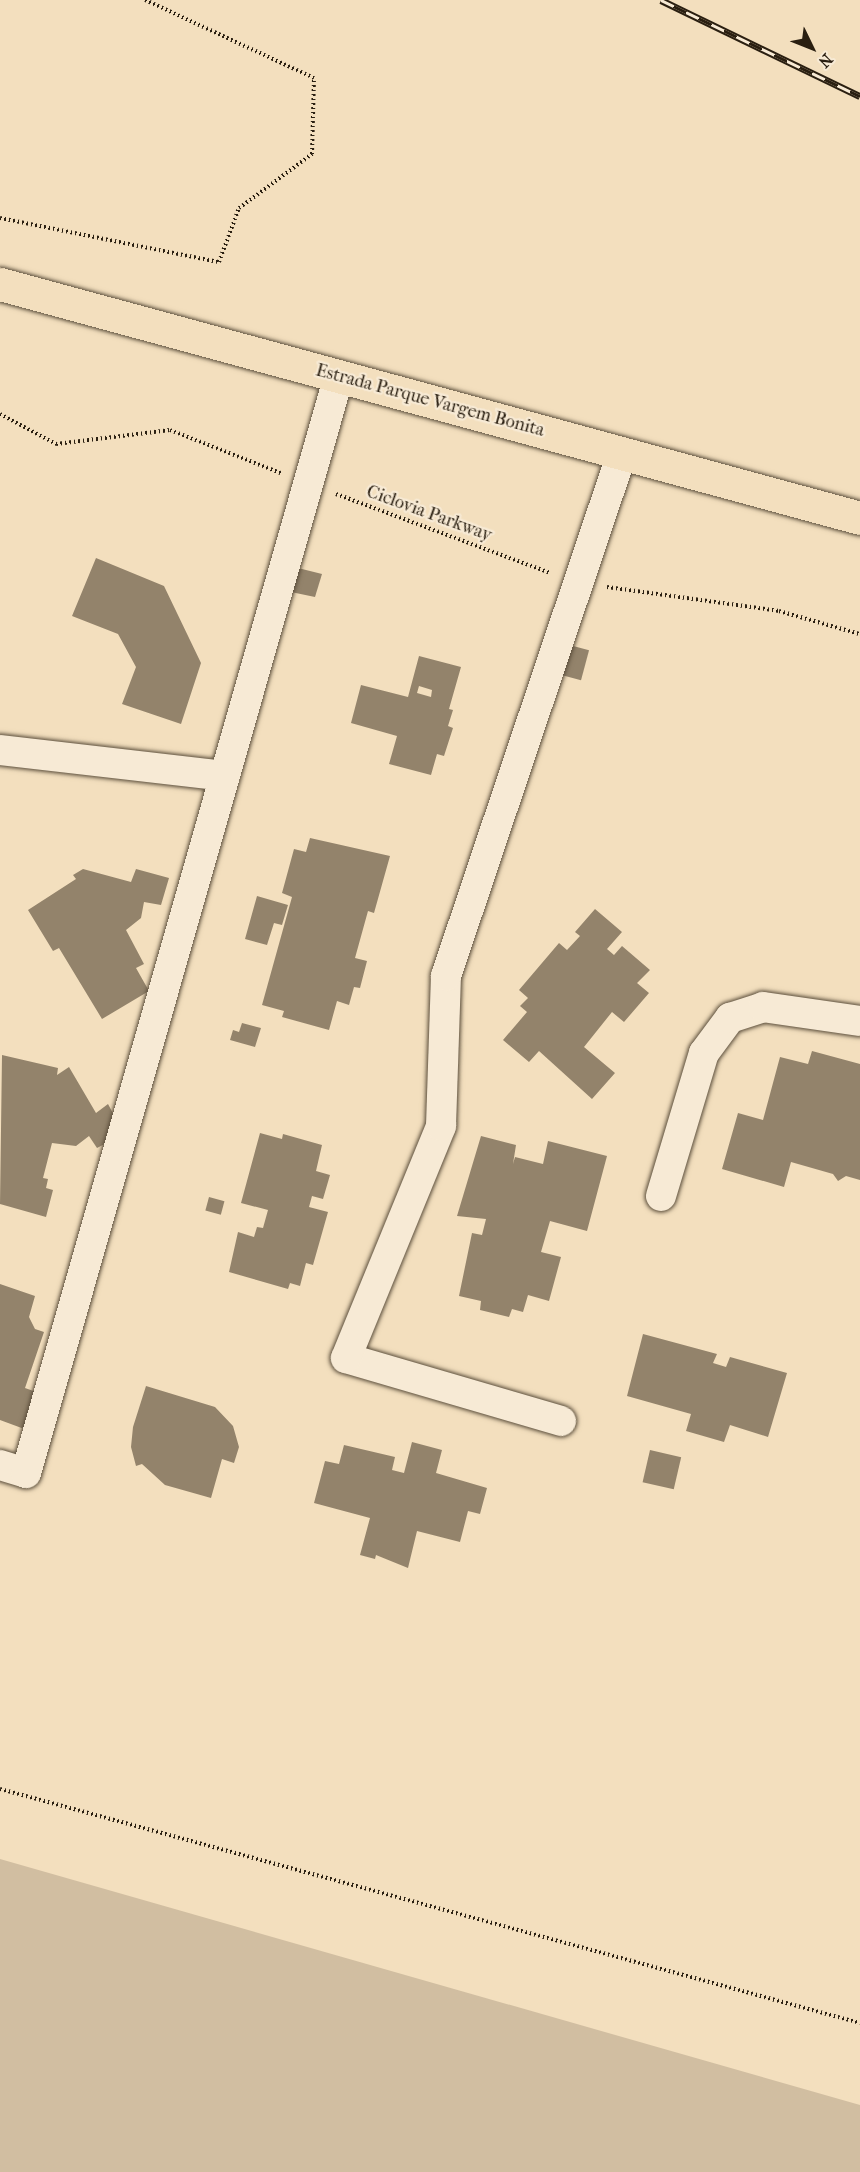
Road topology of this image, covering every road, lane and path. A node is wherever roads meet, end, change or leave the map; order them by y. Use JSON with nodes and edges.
{"nodes":[{"id":1,"x":145,"y":0,"type":"edge"},
{"id":2,"x":0,"y":218,"type":"edge"},
{"id":3,"x":0,"y":284,"type":"edge"},
{"id":4,"x":339,"y":376,"type":"junction"},
{"id":5,"x":0,"y":414,"type":"edge"},
{"id":6,"x":622,"y":453,"type":"junction"},
{"id":7,"x":307,"y":483,"type":"junction"},
{"id":8,"x":860,"y":518,"type":"edge"},
{"id":9,"x":577,"y":583,"type":"junction"},
{"id":10,"x":860,"y":634,"type":"edge"},
{"id":11,"x":0,"y":750,"type":"edge"},
{"id":12,"x":225,"y":776,"type":"junction"},
{"id":13,"x":860,"y":1022,"type":"edge"},
{"id":14,"x":661,"y":1196,"type":"dead end"},
{"id":15,"x":561,"y":1421,"type":"dead end"},
{"id":16,"x":0,"y":1465,"type":"edge"},
{"id":17,"x":0,"y":1789,"type":"edge"},
{"id":18,"x":860,"y":2024,"type":"edge"}],
"edges":[{"from":1,"to":2,"type":"path"},
{"from":3,"to":4,"type":"main road","name":"Estrada Parque Vargem Bonita"},
{"from":4,"to":6,"type":"main road","name":"Estrada Parque Vargem Bonita"},
{"from":4,"to":7,"type":"street"},
{"from":5,"to":7,"type":"path","name":"Ciclovia Parkway"},
{"from":6,"to":8,"type":"main road","name":"Estrada Parque Vargem Bonita"},
{"from":6,"to":9,"type":"street"},
{"from":7,"to":9,"type":"path","name":"Ciclovia Parkway"},
{"from":7,"to":12,"type":"street"},
{"from":9,"to":10,"type":"path","name":"Ciclovia Parkway"},
{"from":9,"to":15,"type":"street"},
{"from":11,"to":12,"type":"street"},
{"from":12,"to":16,"type":"street"},
{"from":13,"to":14,"type":"street"},
{"from":17,"to":18,"type":"path"}]}
